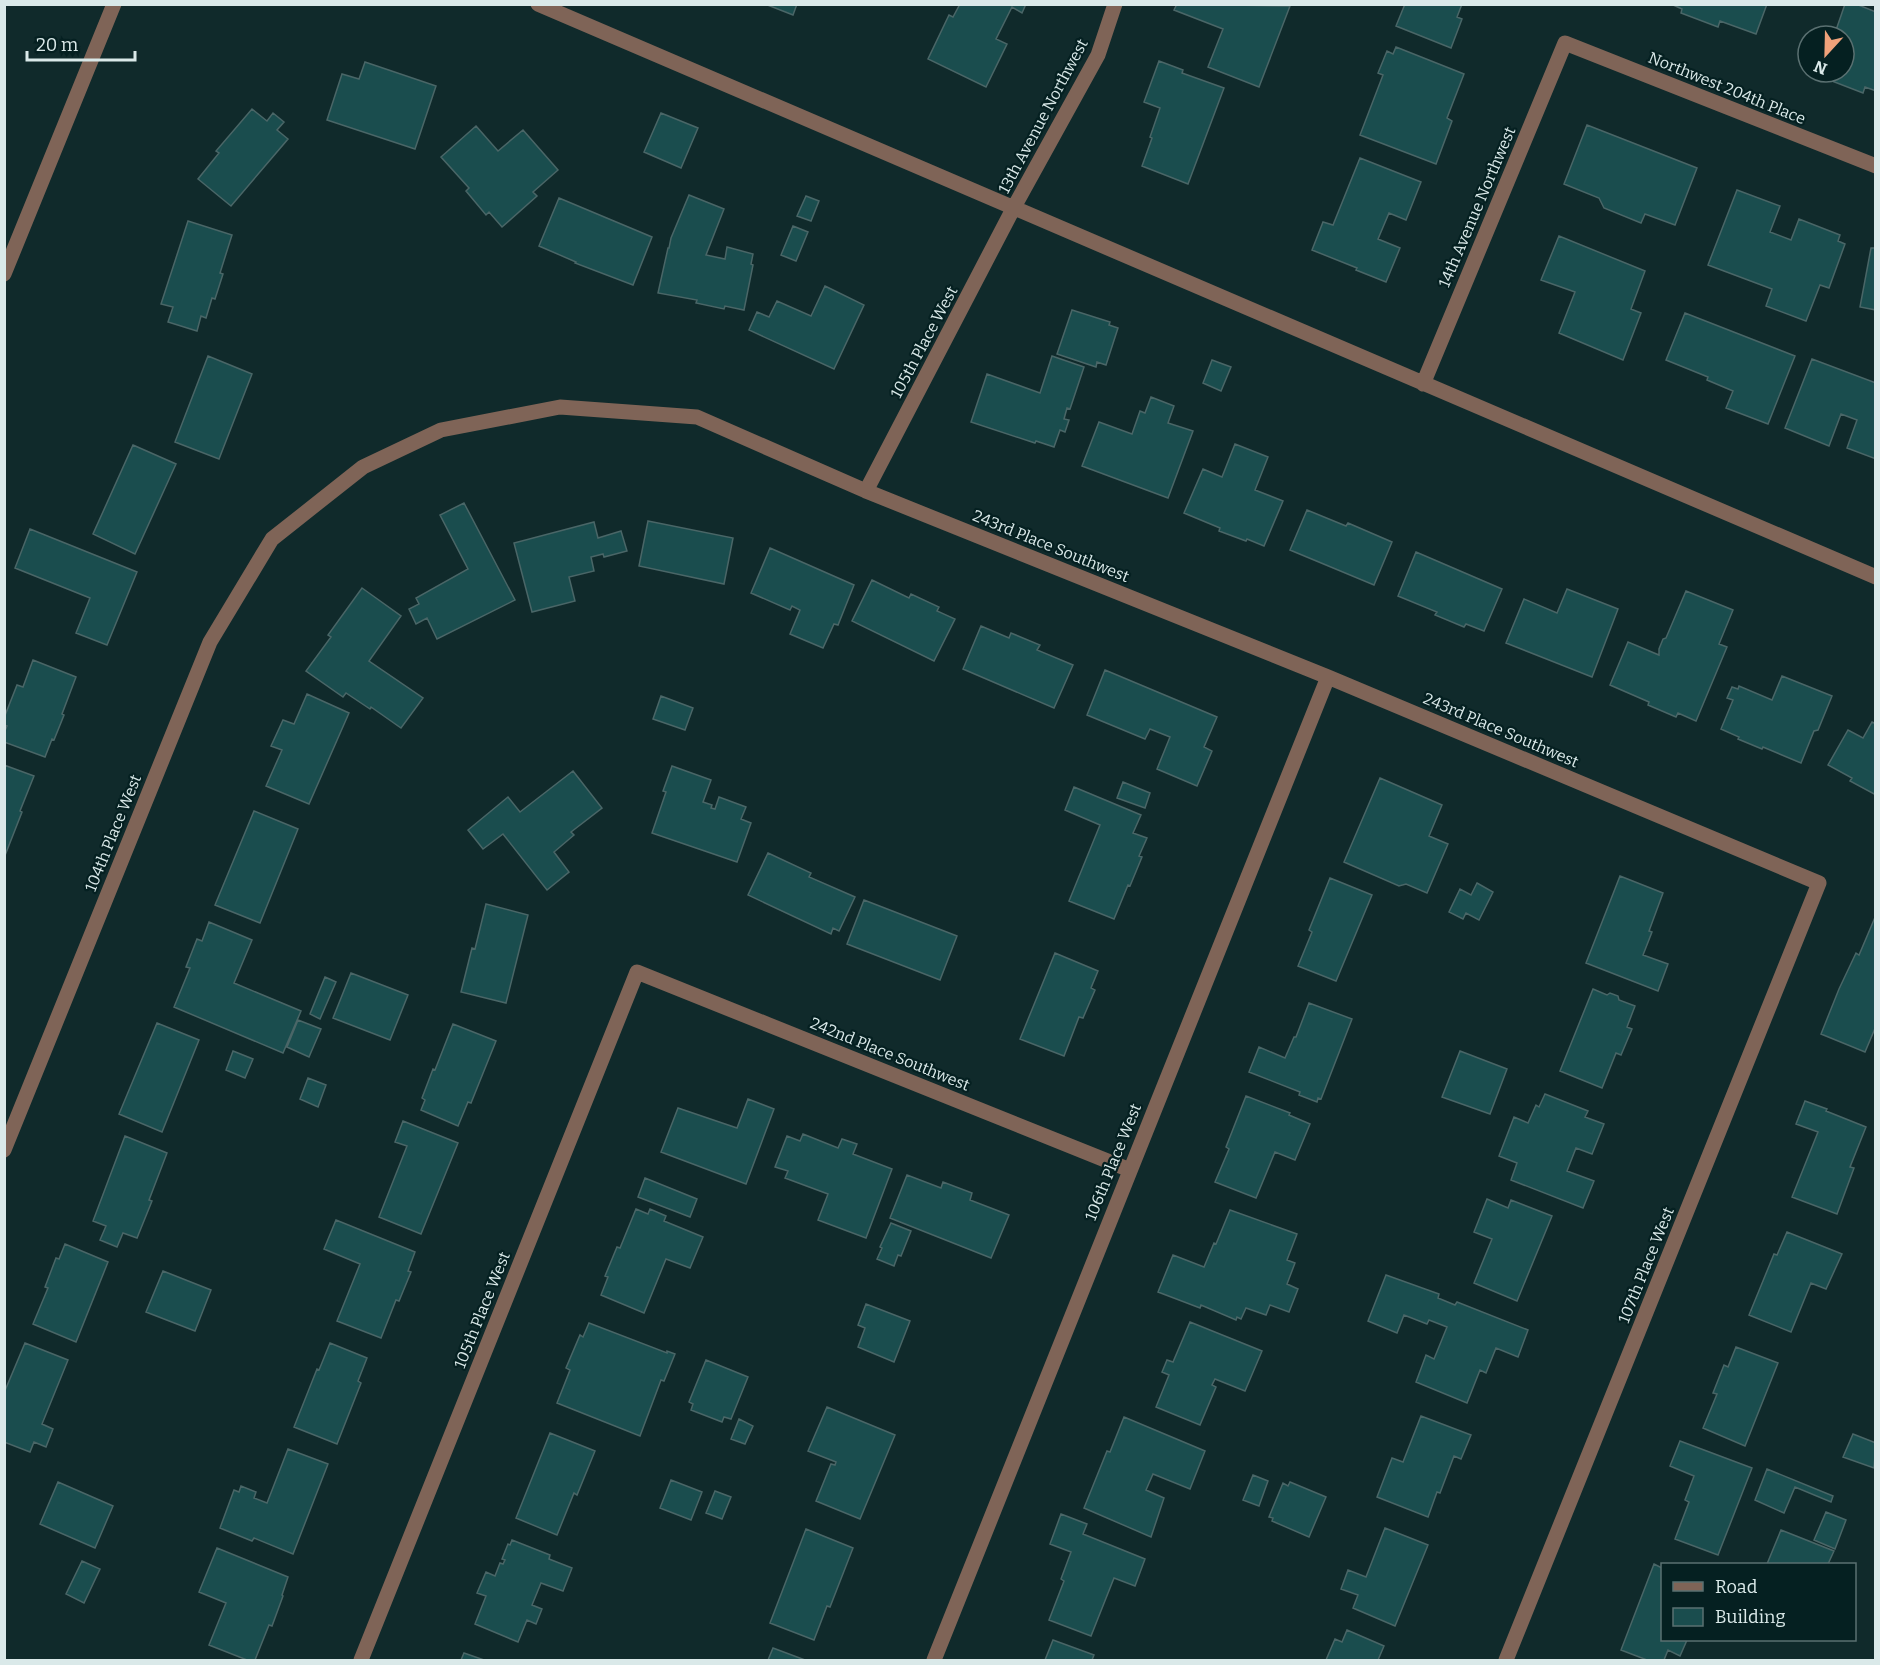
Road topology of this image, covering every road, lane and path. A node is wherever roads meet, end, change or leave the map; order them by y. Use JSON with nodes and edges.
{"nodes":[{"id":1,"x":114,"y":4,"type":"edge"},
{"id":2,"x":538,"y":4,"type":"edge"},
{"id":3,"x":1115,"y":4,"type":"edge"},
{"id":4,"x":562,"y":9,"type":"edge"},
{"id":5,"x":1565,"y":44,"type":"joint"},
{"id":6,"x":1875,"y":166,"type":"edge"},
{"id":7,"x":1014,"y":209,"type":"junction"},
{"id":8,"x":4,"y":274,"type":"edge"},
{"id":9,"x":1423,"y":384,"type":"junction"},
{"id":10,"x":866,"y":491,"type":"junction"},
{"id":11,"x":272,"y":539,"type":"joint"},
{"id":12,"x":1875,"y":577,"type":"edge"},
{"id":13,"x":1328,"y":677,"type":"junction"},
{"id":14,"x":1819,"y":883,"type":"joint"},
{"id":15,"x":637,"y":972,"type":"joint"},
{"id":16,"x":4,"y":1150,"type":"edge"},
{"id":17,"x":1130,"y":1170,"type":"junction"},
{"id":18,"x":362,"y":1660,"type":"edge"},
{"id":19,"x":934,"y":1660,"type":"edge"},
{"id":20,"x":1506,"y":1660,"type":"edge"}],
"edges":[{"from":1,"to":8,"type":"street"},
{"from":2,"to":4,"type":"street"},
{"from":3,"to":7,"type":"street","name":"13th Avenue Northwest"},
{"from":4,"to":7,"type":"street"},
{"from":5,"to":6,"type":"street","name":"Northwest 204th Place"},
{"from":5,"to":9,"type":"street","name":"14th Avenue Northwest"},
{"from":7,"to":9,"type":"street"},
{"from":7,"to":10,"type":"street","name":"105th Place West"},
{"from":9,"to":12,"type":"street"},
{"from":10,"to":11,"type":"street","name":"243rd Place Southwest"},
{"from":10,"to":13,"type":"street","name":"243rd Place Southwest"},
{"from":11,"to":16,"type":"street","name":"104th Place West"},
{"from":13,"to":14,"type":"street","name":"243rd Place Southwest"},
{"from":13,"to":17,"type":"street","name":"106th Place West"},
{"from":14,"to":20,"type":"street","name":"107th Place West"},
{"from":15,"to":17,"type":"street","name":"242nd Place Southwest"},
{"from":15,"to":18,"type":"street","name":"105th Place West"},
{"from":17,"to":19,"type":"street","name":"106th Place West"}]}
